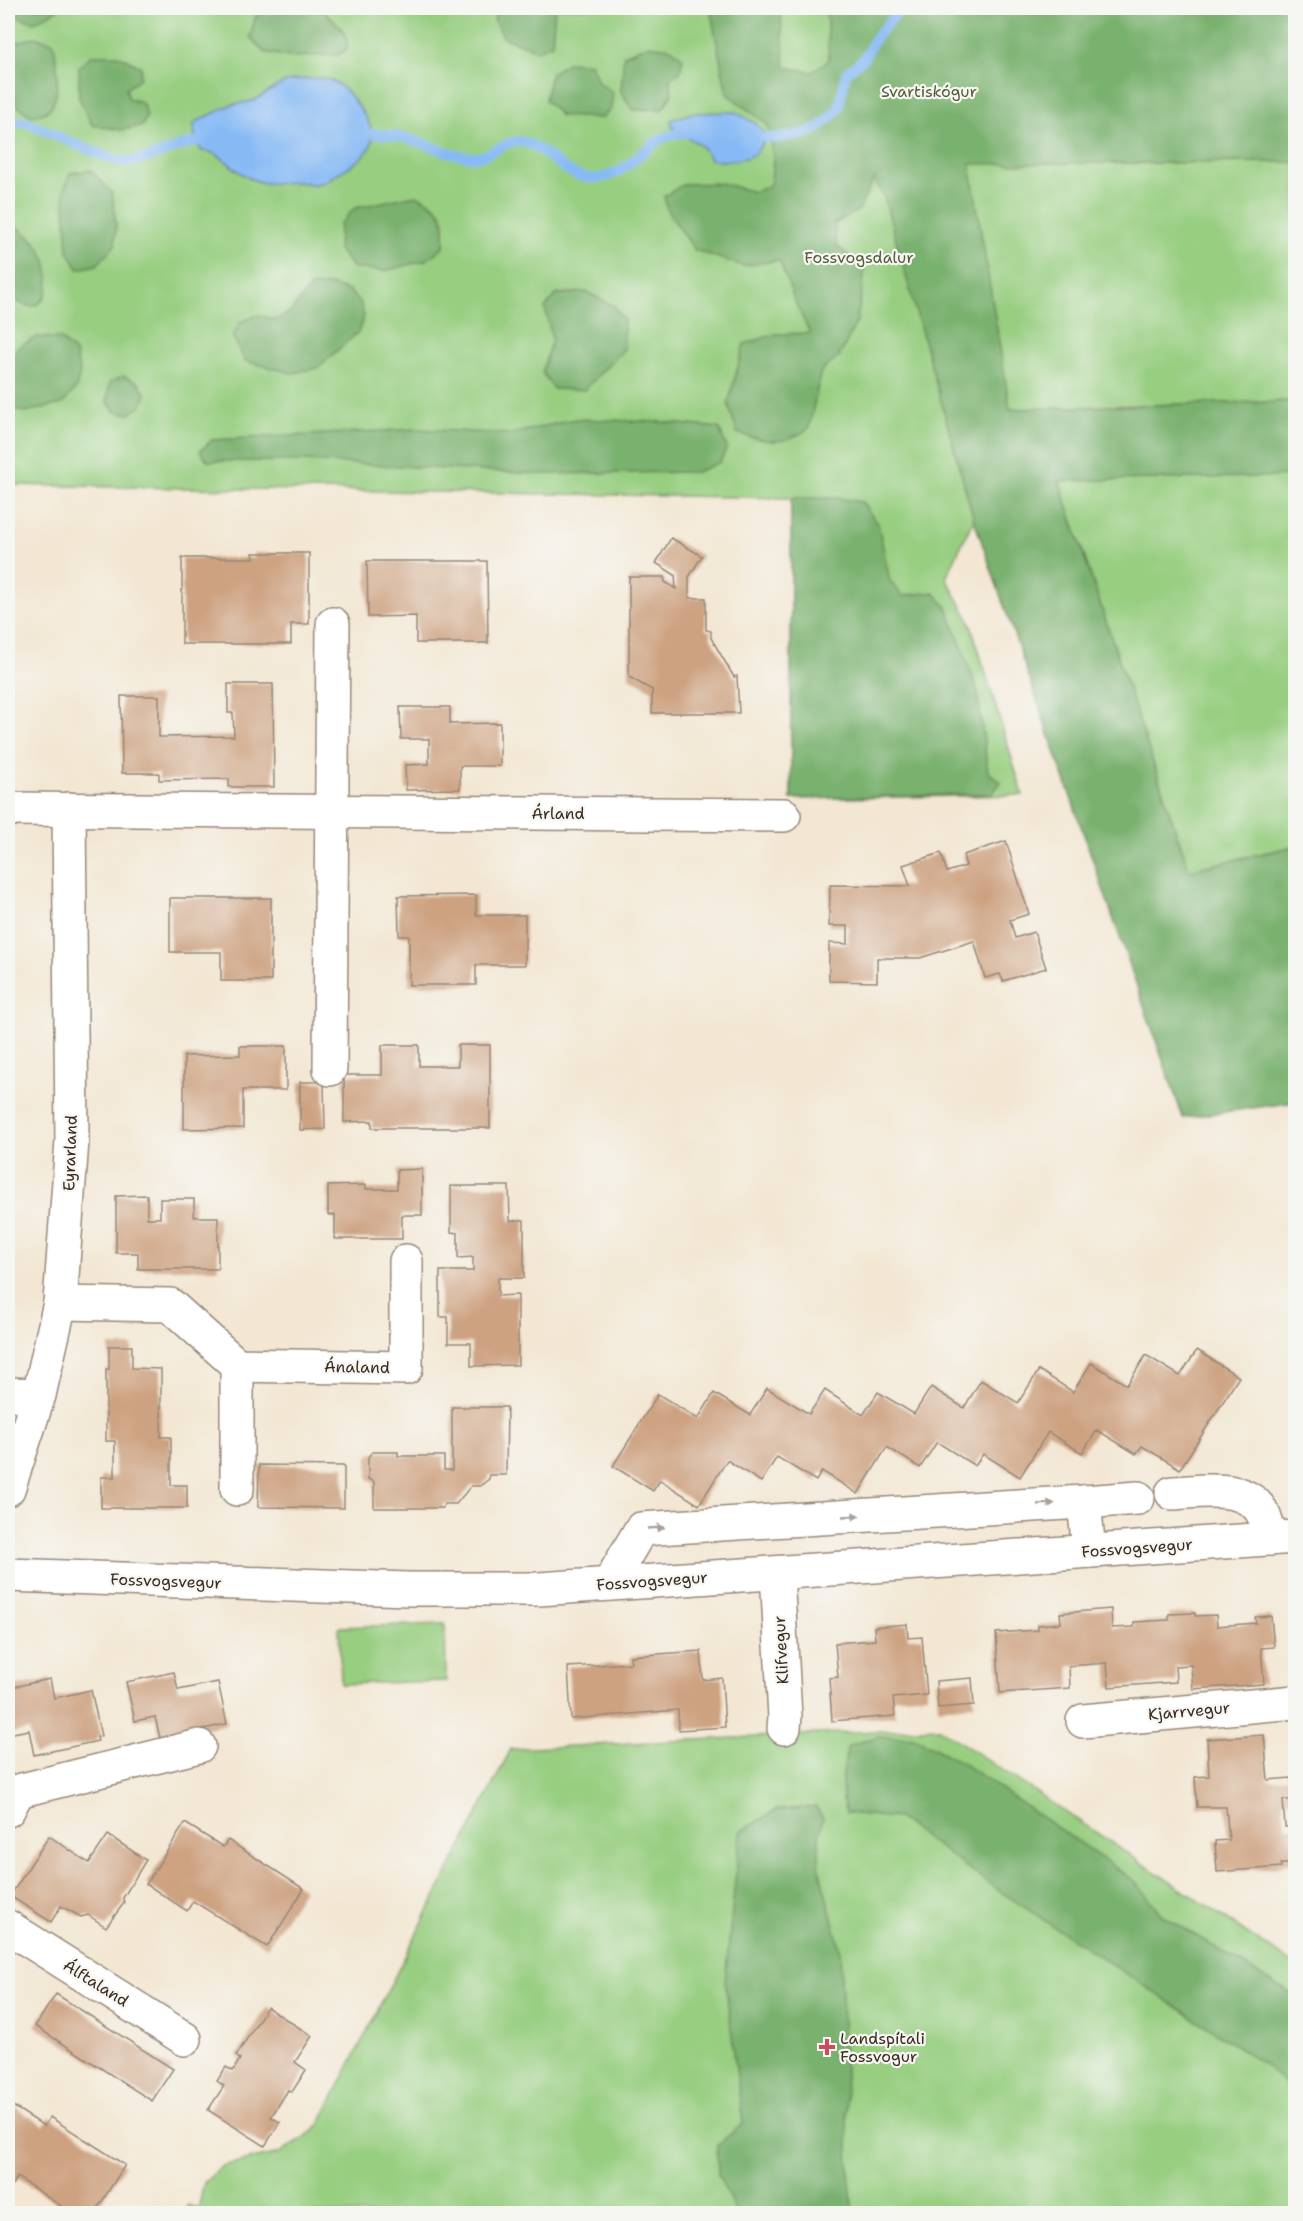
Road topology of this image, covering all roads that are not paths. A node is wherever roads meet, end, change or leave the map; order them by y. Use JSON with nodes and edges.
{"nodes":[{"id":1,"x":333,"y":624,"type":"dead end"},
{"id":2,"x":8,"y":809,"type":"edge"},
{"id":3,"x":69,"y":809,"type":"junction"},
{"id":4,"x":332,"y":812,"type":"junction"},
{"id":5,"x":784,"y":815,"type":"dead end"},
{"id":6,"x":330,"y":1069,"type":"dead end"},
{"id":7,"x":406,"y":1261,"type":"dead end"},
{"id":8,"x":60,"y":1303,"type":"junction"},
{"id":9,"x":237,"y":1365,"type":"junction"},
{"id":10,"x":23,"y":1395,"type":"edge"},
{"id":11,"x":8,"y":1489,"type":"edge"},
{"id":12,"x":237,"y":1489,"type":"dead end"},
{"id":13,"x":1172,"y":1494,"type":"dead end"},
{"id":14,"x":1138,"y":1498,"type":"dead end"},
{"id":15,"x":1084,"y":1502,"type":"junction"},
{"id":16,"x":1289,"y":1542,"type":"edge"},
{"id":17,"x":1089,"y":1551,"type":"junction"},
{"id":18,"x":777,"y":1573,"type":"junction"},
{"id":19,"x":8,"y":1575,"type":"edge"},
{"id":20,"x":609,"y":1584,"type":"junction"},
{"id":21,"x":1296,"y":1702,"type":"edge"},
{"id":22,"x":1083,"y":1721,"type":"dead end"},
{"id":23,"x":784,"y":1728,"type":"dead end"},
{"id":24,"x":199,"y":1746,"type":"dead end"},
{"id":25,"x":8,"y":1810,"type":"edge"},
{"id":26,"x":8,"y":1927,"type":"edge"},
{"id":27,"x":185,"y":2039,"type":"dead end"}],
"edges":[{"from":1,"to":4,"type":"street"},
{"from":2,"to":3,"type":"street","name":"Árland"},
{"from":3,"to":4,"type":"street","name":"Árland"},
{"from":3,"to":8,"type":"street","name":"Eyrarland"},
{"from":4,"to":5,"type":"street","name":"Árland"},
{"from":4,"to":6,"type":"street"},
{"from":7,"to":9,"type":"street","name":"Ánaland"},
{"from":8,"to":9,"type":"street"},
{"from":8,"to":10,"type":"street","name":"Eyrarland"},
{"from":9,"to":12,"type":"street"},
{"from":10,"to":11,"type":"street","name":"Eyrarland"},
{"from":13,"to":16,"type":"street"},
{"from":14,"to":15,"type":"street"},
{"from":15,"to":17,"type":"street"},
{"from":20,"to":15,"type":"street","one_way":true},
{"from":16,"to":17,"type":"street","name":"Fossvogsvegur"},
{"from":17,"to":18,"type":"street","name":"Fossvogsvegur"},
{"from":18,"to":20,"type":"street","name":"Fossvogsvegur"},
{"from":18,"to":23,"type":"street","name":"Klifvegur"},
{"from":19,"to":20,"type":"street","name":"Fossvogsvegur"},
{"from":21,"to":22,"type":"street","name":"Kjarrvegur"},
{"from":24,"to":25,"type":"street"},
{"from":26,"to":27,"type":"street","name":"Álftaland"}]}
